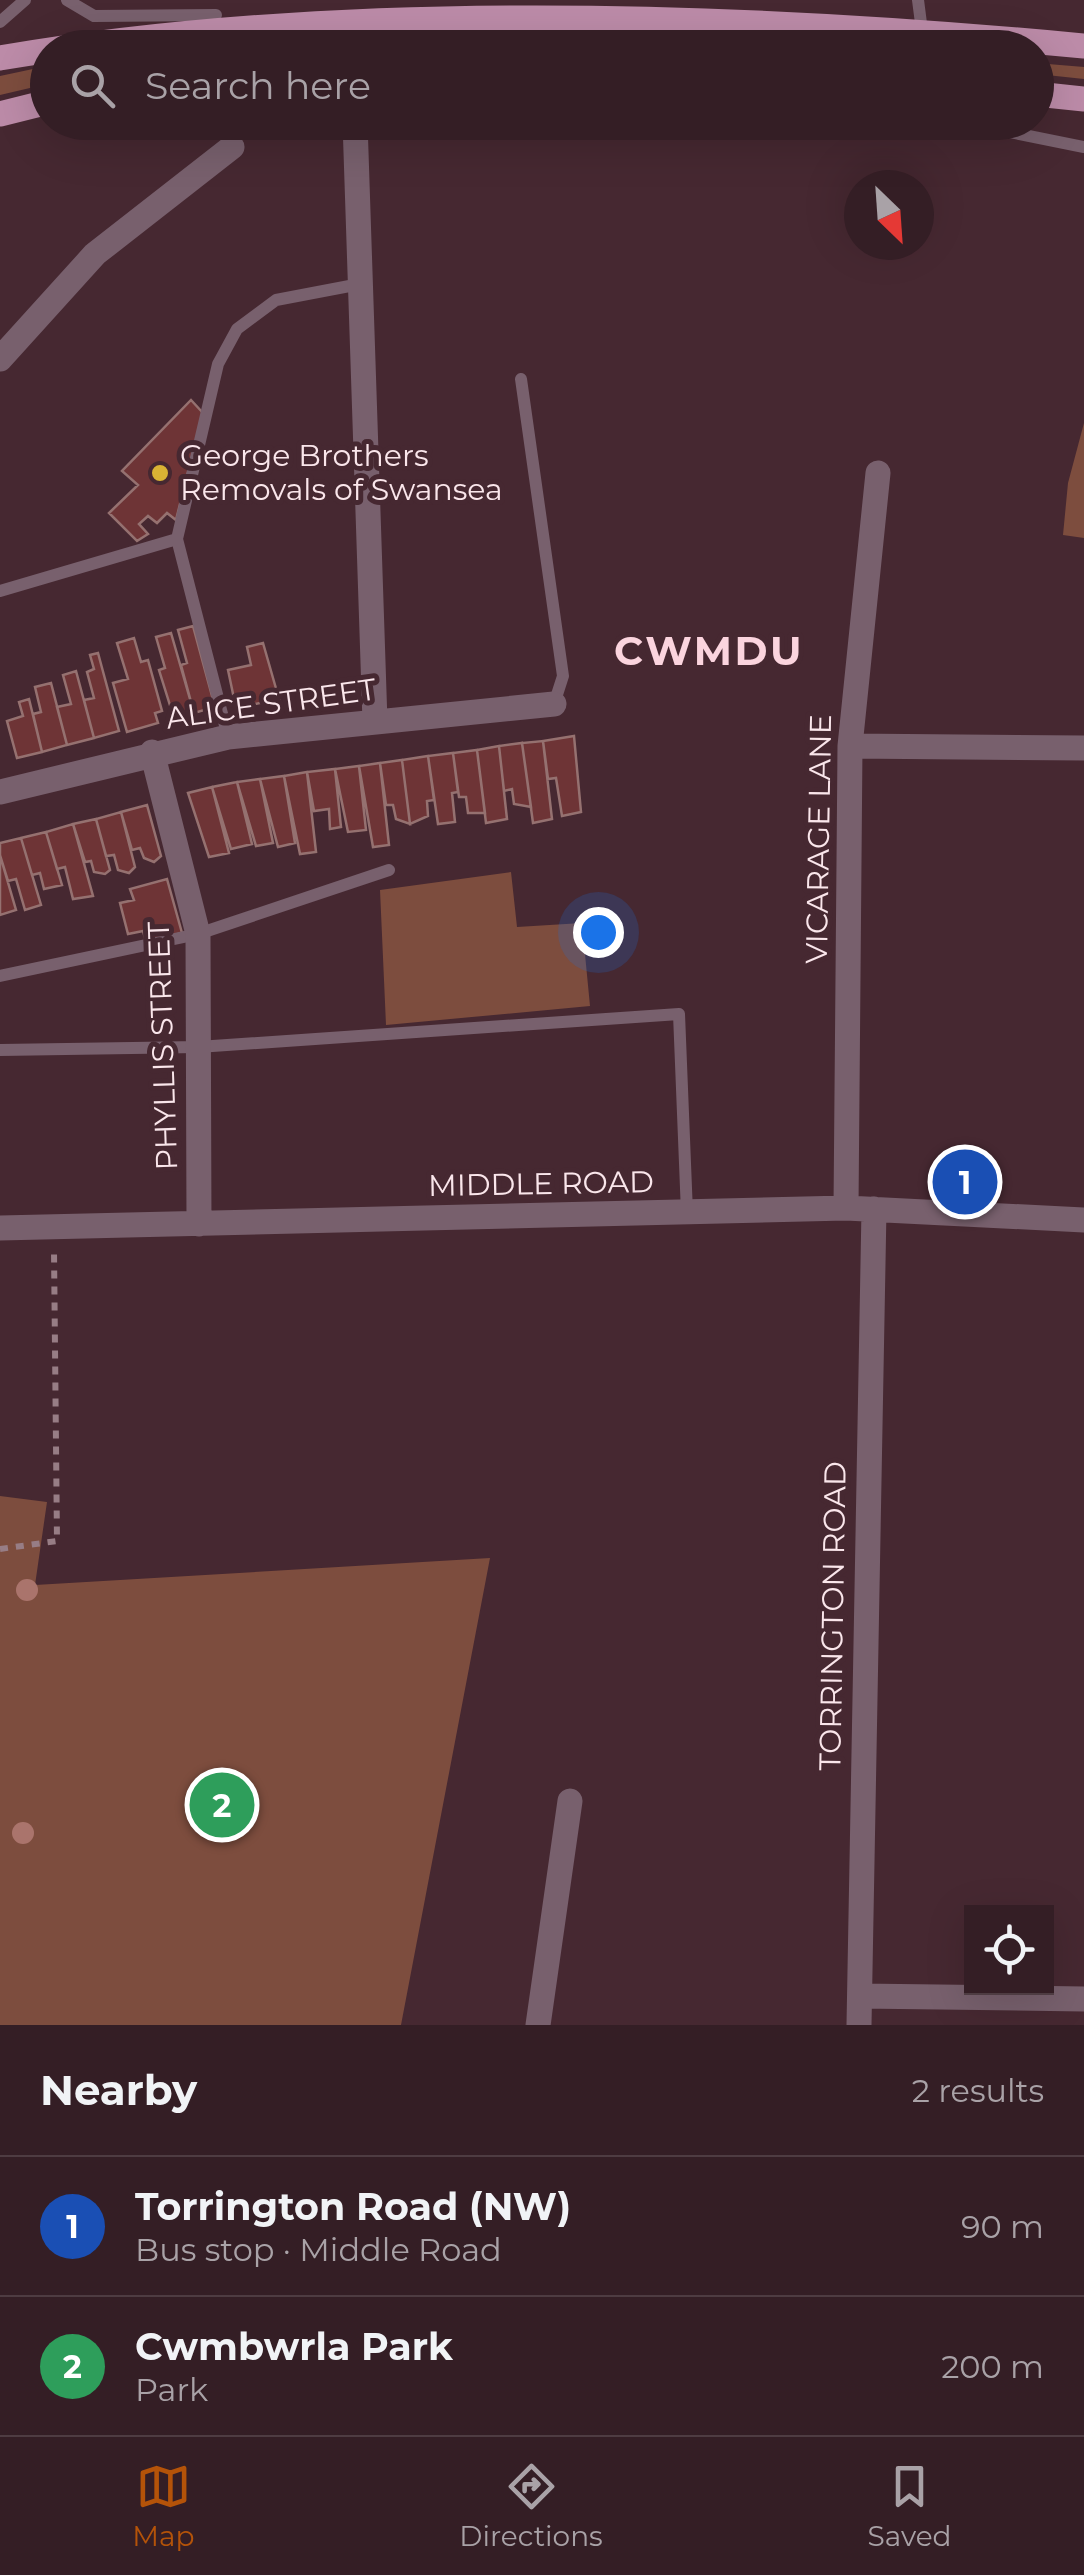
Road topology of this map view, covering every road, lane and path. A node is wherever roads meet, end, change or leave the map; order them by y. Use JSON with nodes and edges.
{"nodes":[{"id":1,"x":25,"y":0,"type":"edge"},
{"id":2,"x":67,"y":0,"type":"edge"},
{"id":3,"x":918,"y":0,"type":"edge"},
{"id":4,"x":216,"y":15,"type":"junction"},
{"id":5,"x":0,"y":22,"type":"edge"},
{"id":6,"x":121,"y":30,"type":"edge"},
{"id":7,"x":908,"y":30,"type":"edge"},
{"id":8,"x":922,"y":30,"type":"edge"},
{"id":9,"x":1054,"y":43,"type":"edge"},
{"id":10,"x":1084,"y":46,"type":"edge"},
{"id":11,"x":30,"y":51,"type":"edge"},
{"id":12,"x":0,"y":58,"type":"edge"},
{"id":13,"x":1054,"y":96,"type":"edge"},
{"id":14,"x":1084,"y":99,"type":"edge"},
{"id":15,"x":30,"y":106,"type":"edge"},
{"id":16,"x":0,"y":114,"type":"edge"},
{"id":17,"x":355,"y":140,"type":"edge"},
{"id":18,"x":1053,"y":140,"type":"edge"},
{"id":19,"x":1084,"y":146,"type":"edge"},
{"id":20,"x":232,"y":147,"type":"dead end"},
{"id":21,"x":360,"y":284,"type":"junction"},
{"id":22,"x":0,"y":359,"type":"edge"},
{"id":23,"x":521,"y":379,"type":"dead end"},
{"id":24,"x":878,"y":473,"type":"dead end"},
{"id":25,"x":178,"y":539,"type":"junction"},
{"id":26,"x":0,"y":591,"type":"edge"},
{"id":27,"x":554,"y":704,"type":"joint"},
{"id":28,"x":375,"y":722,"type":"junction"},
{"id":29,"x":228,"y":738,"type":"junction"},
{"id":30,"x":850,"y":746,"type":"junction"},
{"id":31,"x":1084,"y":748,"type":"edge"},
{"id":32,"x":152,"y":752,"type":"junction"},
{"id":33,"x":0,"y":792,"type":"edge"},
{"id":34,"x":389,"y":870,"type":"dead end"},
{"id":35,"x":198,"y":934,"type":"junction"},
{"id":36,"x":0,"y":976,"type":"edge"},
{"id":37,"x":198,"y":1047,"type":"junction"},
{"id":38,"x":0,"y":1050,"type":"edge"},
{"id":39,"x":846,"y":1208,"type":"junction"},
{"id":40,"x":874,"y":1209,"type":"junction"},
{"id":41,"x":687,"y":1213,"type":"junction"},
{"id":42,"x":1084,"y":1220,"type":"edge"},
{"id":43,"x":199,"y":1224,"type":"junction"},
{"id":44,"x":55,"y":1226,"type":"junction"},
{"id":45,"x":0,"y":1228,"type":"edge"},
{"id":46,"x":0,"y":1549,"type":"edge"},
{"id":47,"x":570,"y":1801,"type":"dead end"},
{"id":48,"x":860,"y":1996,"type":"junction"},
{"id":49,"x":1084,"y":1999,"type":"edge"},
{"id":50,"x":538,"y":2025,"type":"edge"},
{"id":51,"x":859,"y":2025,"type":"edge"}],
"edges":[{"from":1,"to":5,"type":"lane"},
{"from":2,"to":4,"type":"lane"},
{"from":3,"to":8,"type":"lane"},
{"from":4,"to":6,"type":"main road"},
{"from":4,"to":7,"type":"main road"},
{"from":9,"to":10,"type":"main road"},
{"from":11,"to":12,"type":"main road"},
{"from":13,"to":14,"type":"main road"},
{"from":15,"to":16,"type":"main road"},
{"from":17,"to":21,"type":"street"},
{"from":18,"to":19,"type":"lane"},
{"from":20,"to":22,"type":"street"},
{"from":21,"to":25,"type":"lane"},
{"from":21,"to":28,"type":"street"},
{"from":23,"to":27,"type":"lane"},
{"from":24,"to":30,"type":"street","name":"VICARAGE LANE"},
{"from":25,"to":26,"type":"lane"},
{"from":25,"to":29,"type":"lane"},
{"from":27,"to":28,"type":"street","name":"ALICE STREET"},
{"from":28,"to":29,"type":"street","name":"ALICE STREET"},
{"from":29,"to":32,"type":"street","name":"ALICE STREET"},
{"from":30,"to":31,"type":"street"},
{"from":30,"to":39,"type":"street","name":"VICARAGE LANE"},
{"from":32,"to":33,"type":"street","name":"ALICE STREET"},
{"from":32,"to":35,"type":"street","name":"PHYLLIS STREET"},
{"from":34,"to":35,"type":"lane"},
{"from":35,"to":36,"type":"lane"},
{"from":35,"to":37,"type":"street","name":"PHYLLIS STREET"},
{"from":37,"to":38,"type":"lane"},
{"from":37,"to":41,"type":"lane"},
{"from":37,"to":43,"type":"street","name":"PHYLLIS STREET"},
{"from":39,"to":40,"type":"street","name":"MIDDLE ROAD"},
{"from":39,"to":41,"type":"street","name":"MIDDLE ROAD"},
{"from":40,"to":42,"type":"street","name":"MIDDLE ROAD"},
{"from":40,"to":48,"type":"street","name":"TORRINGTON ROAD"},
{"from":41,"to":43,"type":"street","name":"MIDDLE ROAD"},
{"from":43,"to":44,"type":"street","name":"MIDDLE ROAD"},
{"from":44,"to":45,"type":"street","name":"MIDDLE ROAD"},
{"from":44,"to":46,"type":"path"},
{"from":47,"to":50,"type":"street"},
{"from":48,"to":49,"type":"street"},
{"from":48,"to":51,"type":"street","name":"TORRINGTON ROAD"}]}
